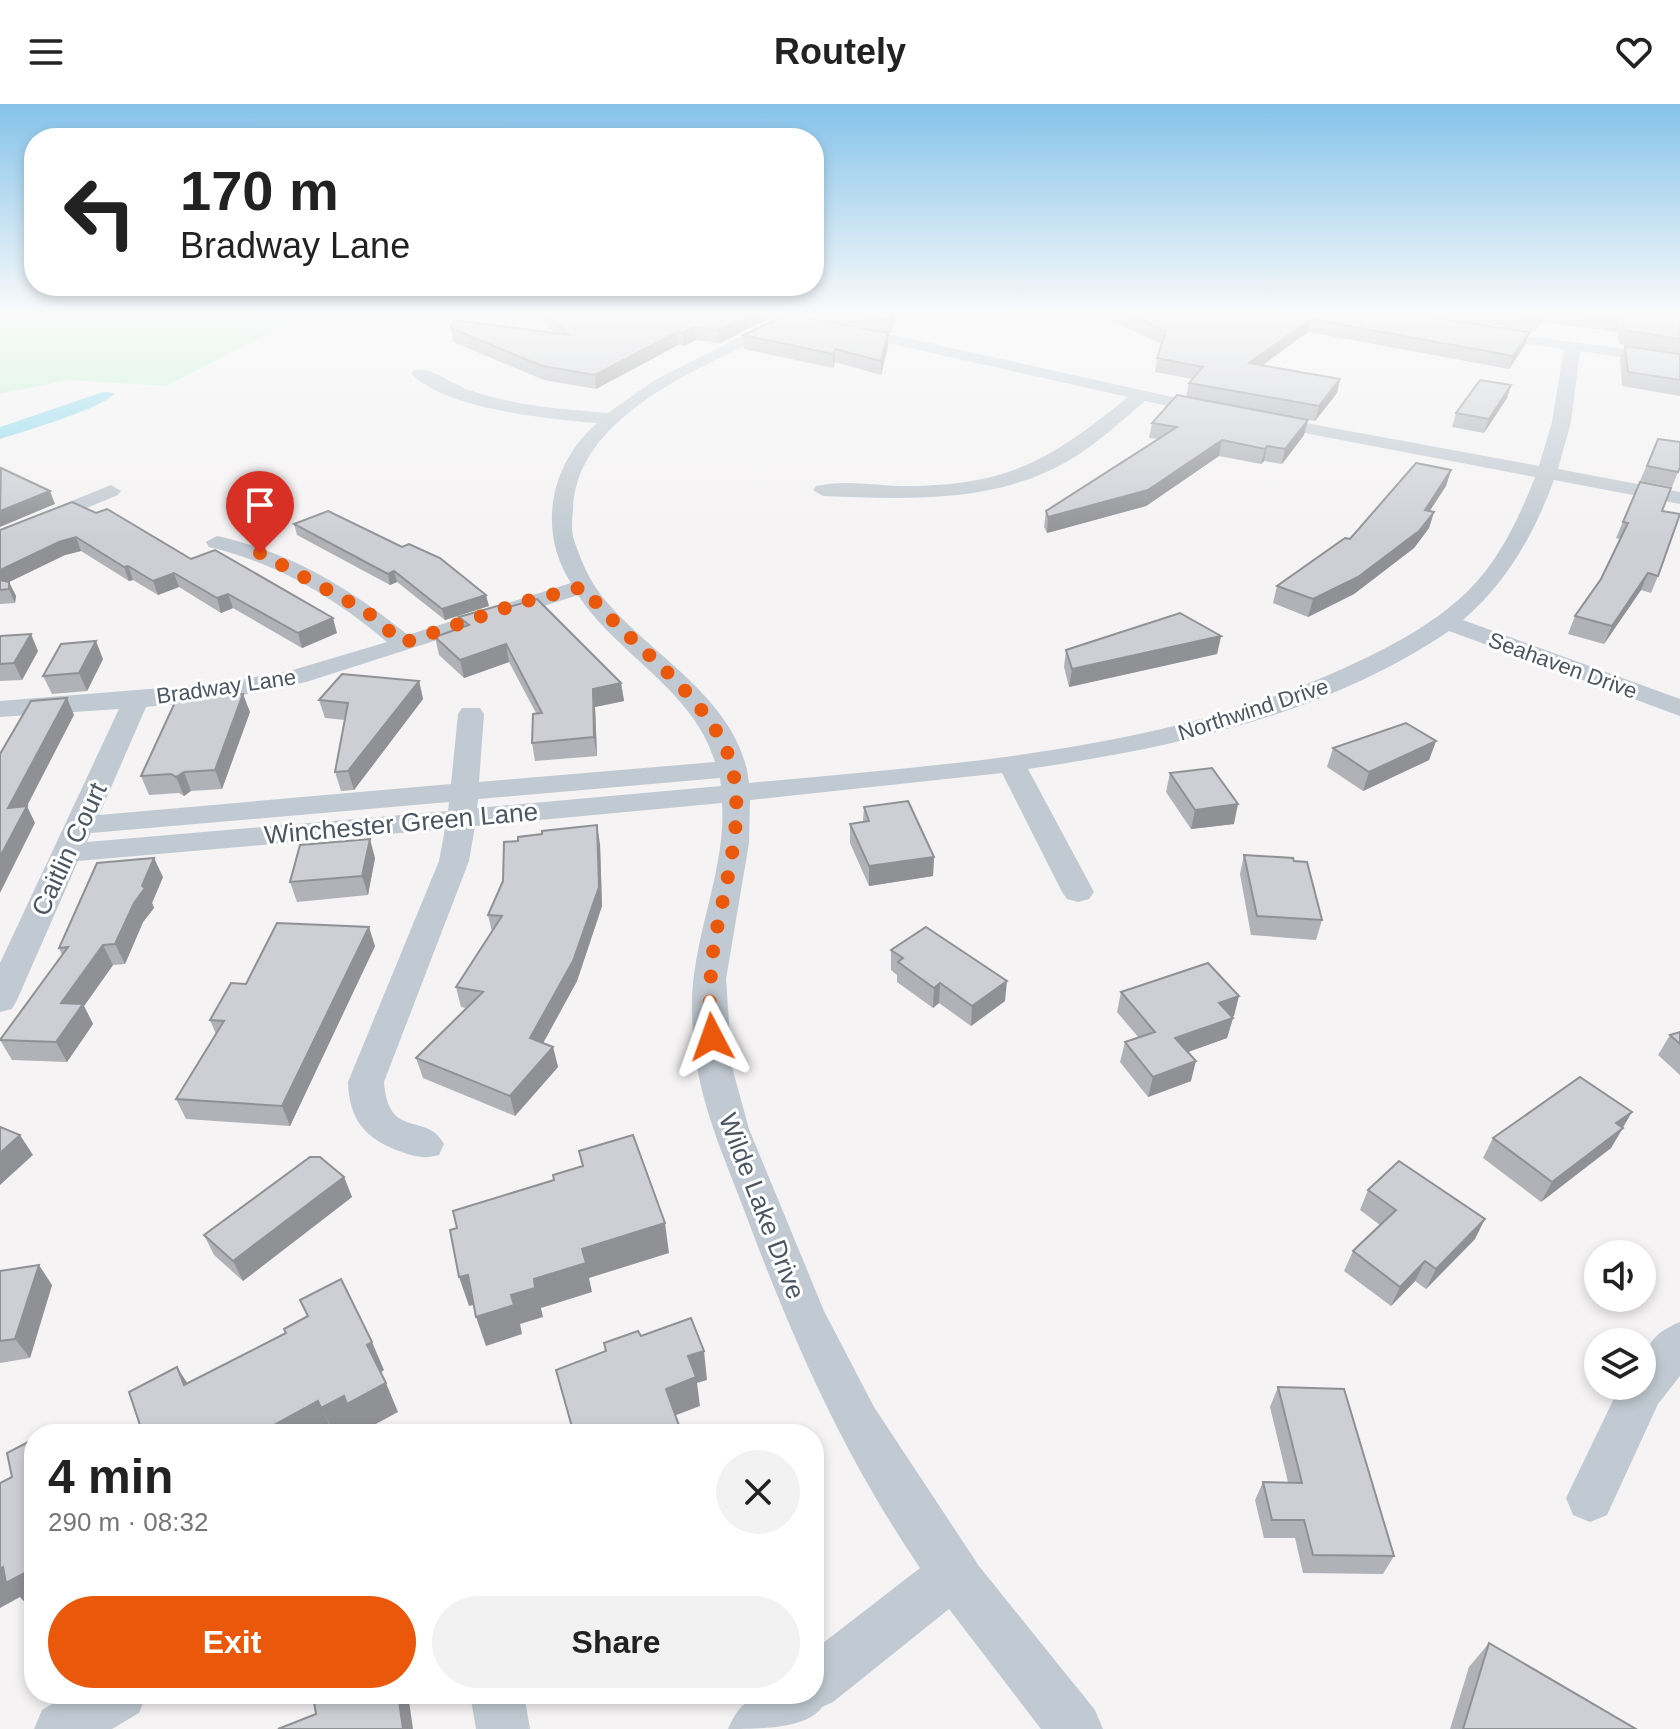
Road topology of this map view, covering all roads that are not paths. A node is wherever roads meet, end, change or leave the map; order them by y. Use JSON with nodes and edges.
{"nodes":[{"id":1,"x":449,"y":388,"type":"edge"},
{"id":2,"x":656,"y":388,"type":"edge"},
{"id":3,"x":1105,"y":388,"type":"edge"},
{"id":4,"x":1564,"y":388,"type":"edge"},
{"id":5,"x":1141,"y":396,"type":"junction"},
{"id":6,"x":609,"y":419,"type":"junction"},
{"id":7,"x":1545,"y":473,"type":"junction"},
{"id":8,"x":823,"y":490,"type":"dead end"},
{"id":9,"x":111,"y":491,"type":"dead end"},
{"id":10,"x":1680,"y":498,"type":"edge"},
{"id":11,"x":0,"y":538,"type":"edge"},
{"id":12,"x":217,"y":542,"type":"dead end"},
{"id":13,"x":583,"y":587,"type":"junction"},
{"id":14,"x":1445,"y":621,"type":"junction"},
{"id":15,"x":403,"y":643,"type":"junction"},
{"id":16,"x":137,"y":698,"type":"junction"},
{"id":17,"x":1680,"y":708,"type":"edge"},
{"id":18,"x":0,"y":709,"type":"edge"},
{"id":19,"x":471,"y":714,"type":"dead end"},
{"id":20,"x":1011,"y":764,"type":"junction"},
{"id":21,"x":733,"y":781,"type":"junction"},
{"id":22,"x":464,"y":805,"type":"junction"},
{"id":23,"x":80,"y":825,"type":"junction"},
{"id":24,"x":67,"y":853,"type":"junction"},
{"id":25,"x":1078,"y":892,"type":"dead end"},
{"id":26,"x":0,"y":1000,"type":"edge"},
{"id":27,"x":425,"y":1144,"type":"dead end"},
{"id":28,"x":1680,"y":1342,"type":"edge"},
{"id":29,"x":1590,"y":1498,"type":"dead end"},
{"id":30,"x":955,"y":1572,"type":"junction"},
{"id":31,"x":824,"y":1675,"type":"edge"},
{"id":32,"x":103,"y":1704,"type":"edge"},
{"id":33,"x":499,"y":1704,"type":"edge"},
{"id":34,"x":787,"y":1704,"type":"edge"},
{"id":35,"x":61,"y":1729,"type":"edge"},
{"id":36,"x":503,"y":1729,"type":"edge"},
{"id":37,"x":755,"y":1729,"type":"edge"},
{"id":38,"x":1076,"y":1729,"type":"edge"}],
"edges":[{"from":1,"to":6,"type":"street"},
{"from":2,"to":6,"type":"street","name":"Wilde Lake Drive"},
{"from":3,"to":5,"type":"street"},
{"from":4,"to":7,"type":"street","name":"Northwind Drive"},
{"from":5,"to":7,"type":"street"},
{"from":5,"to":8,"type":"street"},
{"from":6,"to":13,"type":"street","name":"Wilde Lake Drive"},
{"from":7,"to":10,"type":"street"},
{"from":7,"to":14,"type":"street","name":"Northwind Drive"},
{"from":9,"to":11,"type":"street"},
{"from":12,"to":15,"type":"street"},
{"from":13,"to":15,"type":"street","name":"Bradway Lane"},
{"from":13,"to":21,"type":"street","name":"Wilde Lake Drive"},
{"from":14,"to":17,"type":"street","name":"Seahaven Drive"},
{"from":14,"to":20,"type":"street","name":"Northwind Drive"},
{"from":15,"to":16,"type":"street","name":"Bradway Lane"},
{"from":16,"to":18,"type":"street","name":"Bradway Lane"},
{"from":16,"to":23,"type":"street","name":"Caitlin Court"},
{"from":19,"to":22,"type":"street"},
{"from":20,"to":21,"type":"street","name":"Northwind Drive"},
{"from":20,"to":25,"type":"street"},
{"from":21,"to":22,"type":"street","name":"Winchester Green Lane"},
{"from":21,"to":30,"type":"street","name":"Wilde Lake Drive"},
{"from":22,"to":23,"type":"street","name":"Winchester Green Lane"},
{"from":22,"to":24,"type":"street","name":"Winchester Green Lane"},
{"from":22,"to":27,"type":"street"},
{"from":23,"to":24,"type":"street","name":"Caitlin Court"},
{"from":24,"to":26,"type":"street","name":"Caitlin Court"},
{"from":28,"to":29,"type":"street"},
{"from":30,"to":31,"type":"street"},
{"from":30,"to":38,"type":"street","name":"Wilde Lake Drive"},
{"from":32,"to":35,"type":"street"},
{"from":33,"to":36,"type":"street"},
{"from":34,"to":37,"type":"street"}]}
